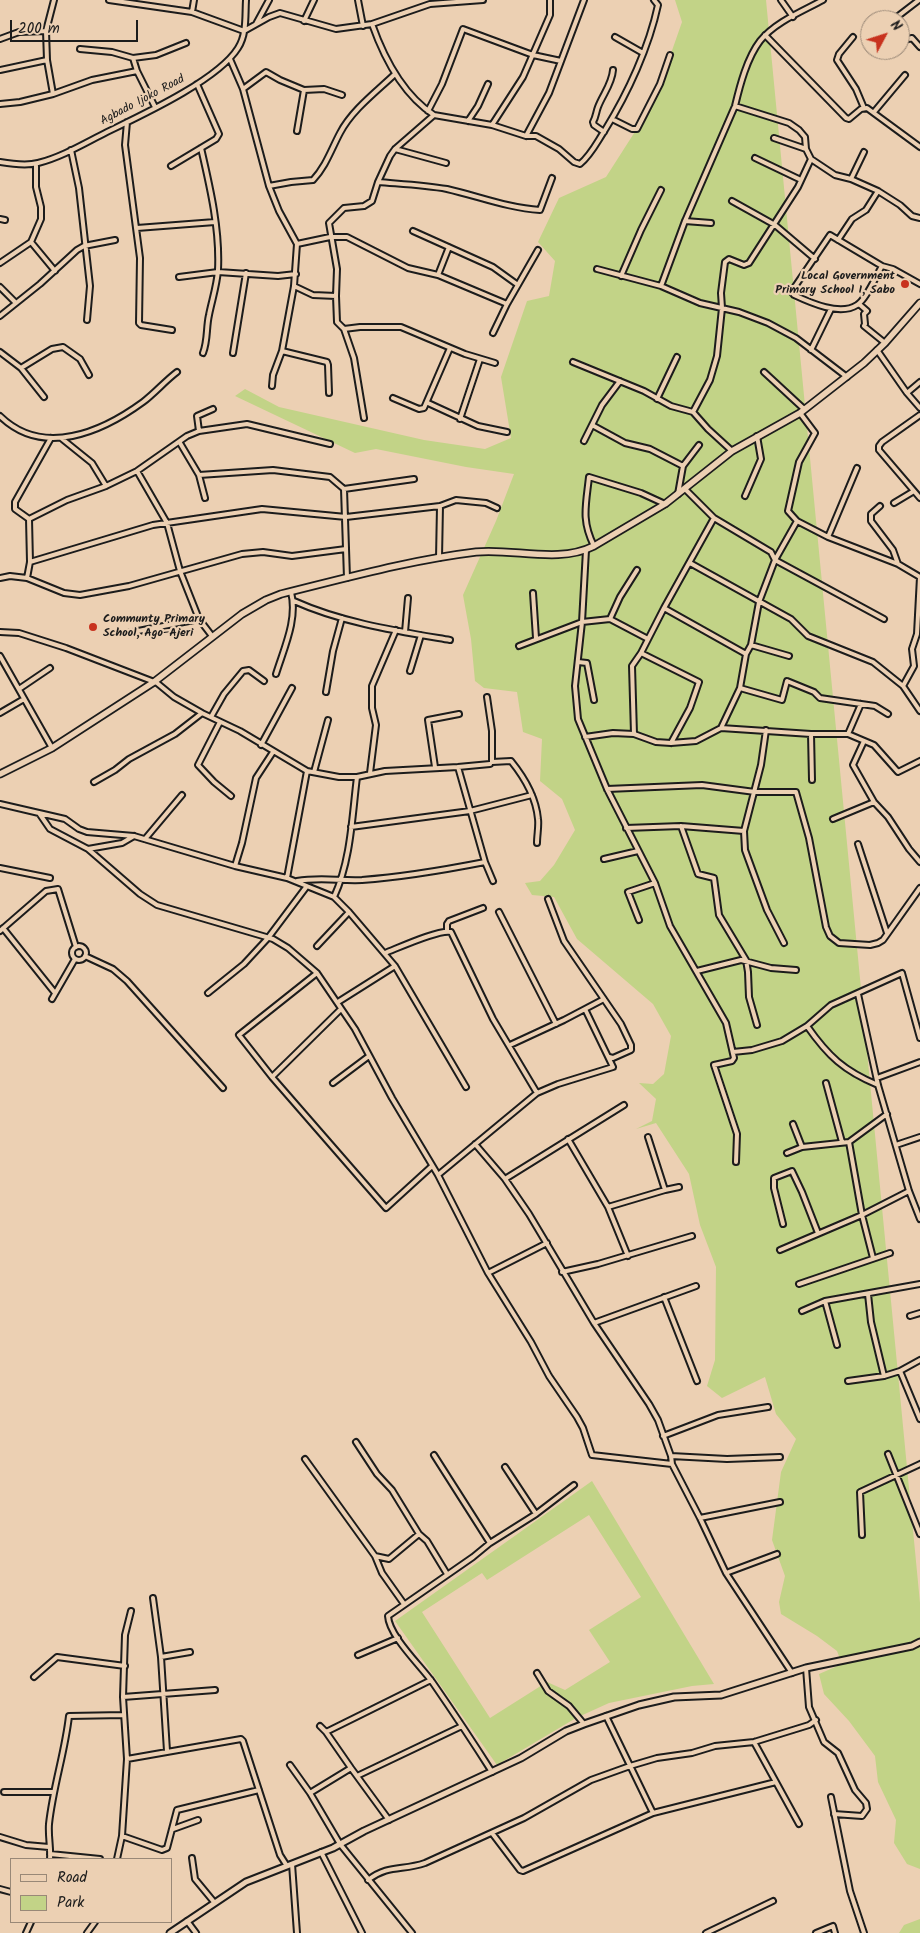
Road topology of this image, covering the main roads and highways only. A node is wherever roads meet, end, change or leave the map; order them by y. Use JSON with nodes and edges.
{"nodes":[{"id":1,"x":919,"y":304,"type":"edge"},
{"id":2,"x":0,"y":774,"type":"edge"}],
"edges":[{"from":1,"to":2,"type":"main road"}]}
